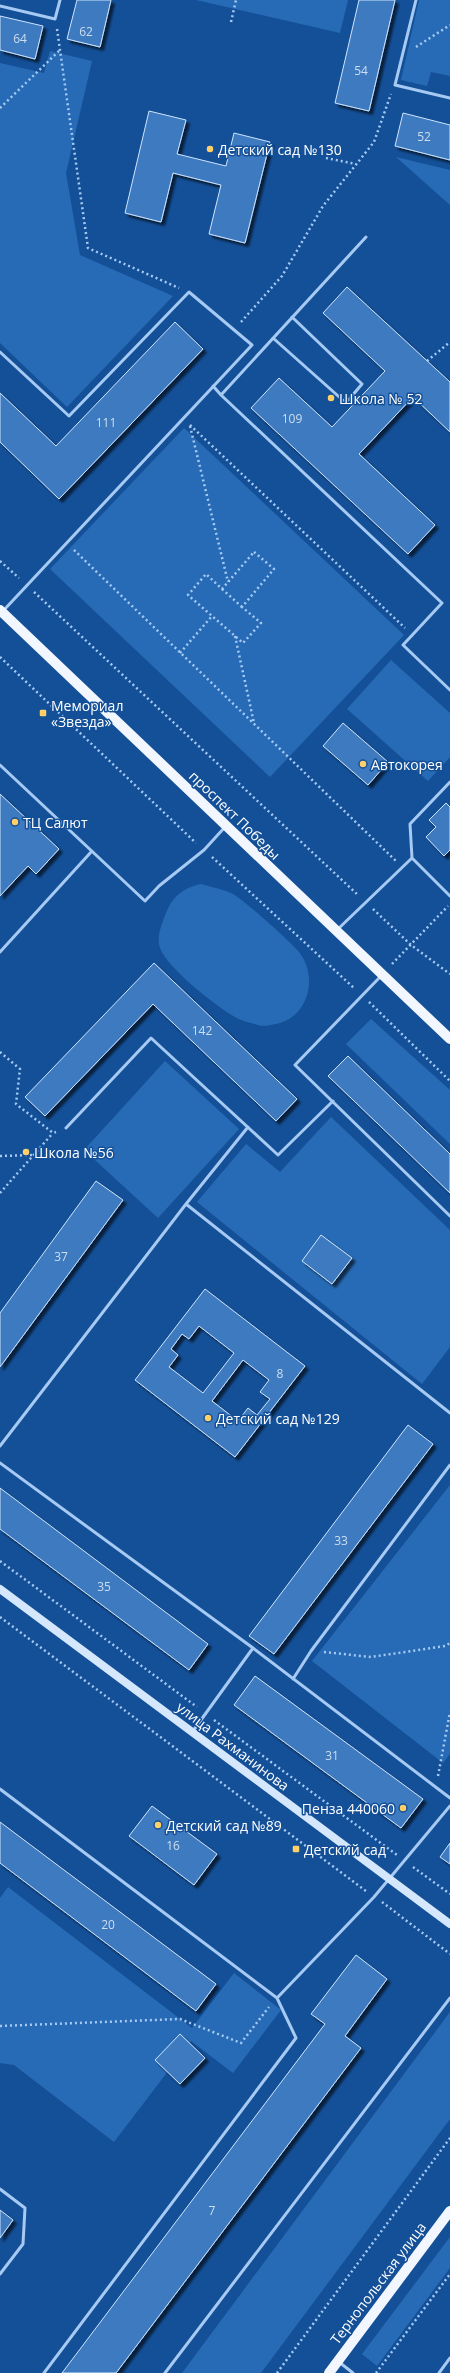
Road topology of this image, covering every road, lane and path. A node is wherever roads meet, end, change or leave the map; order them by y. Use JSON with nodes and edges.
{"nodes":[{"id":1,"x":60,"y":0,"type":"edge"},
{"id":2,"x":236,"y":0,"type":"edge"},
{"id":3,"x":416,"y":0,"type":"edge"},
{"id":4,"x":0,"y":6,"type":"edge"},
{"id":5,"x":55,"y":19,"type":"junction"},
{"id":6,"x":231,"y":22,"type":"dead end"},
{"id":7,"x":450,"y":25,"type":"edge"},
{"id":8,"x":60,"y":50,"type":"junction"},
{"id":9,"x":402,"y":56,"type":"junction"},
{"id":10,"x":395,"y":85,"type":"junction"},
{"id":11,"x":450,"y":98,"type":"edge"},
{"id":12,"x":0,"y":108,"type":"edge"},
{"id":13,"x":326,"y":158,"type":"dead end"},
{"id":14,"x":356,"y":164,"type":"junction"},
{"id":15,"x":366,"y":237,"type":"dead end"},
{"id":16,"x":189,"y":292,"type":"junction"},
{"id":17,"x":292,"y":317,"type":"junction"},
{"id":18,"x":234,"y":330,"type":"junction"},
{"id":19,"x":273,"y":338,"type":"junction"},
{"id":20,"x":450,"y":342,"type":"edge"},
{"id":21,"x":0,"y":352,"type":"edge"},
{"id":22,"x":427,"y":361,"type":"dead end"},
{"id":23,"x":213,"y":386,"type":"junction"},
{"id":24,"x":221,"y":395,"type":"junction"},
{"id":25,"x":183,"y":418,"type":"junction"},
{"id":26,"x":189,"y":425,"type":"junction"},
{"id":27,"x":66,"y":543,"type":"junction"},
{"id":28,"x":0,"y":561,"type":"edge"},
{"id":29,"x":228,"y":583,"type":"junction"},
{"id":30,"x":27,"y":586,"type":"junction"},
{"id":31,"x":222,"y":589,"type":"junction"},
{"id":32,"x":242,"y":607,"type":"junction"},
{"id":33,"x":1,"y":611,"type":"edge"},
{"id":34,"x":212,"y":616,"type":"junction"},
{"id":35,"x":412,"y":635,"type":"junction"},
{"id":36,"x":235,"y":636,"type":"junction"},
{"id":37,"x":180,"y":653,"type":"junction"},
{"id":38,"x":0,"y":657,"type":"edge"},
{"id":39,"x":450,"y":690,"type":"edge"},
{"id":40,"x":254,"y":724,"type":"junction"},
{"id":41,"x":0,"y":765,"type":"edge"},
{"id":42,"x":450,"y":782,"type":"edge"},
{"id":43,"x":226,"y":826,"type":"junction"},
{"id":44,"x":204,"y":850,"type":"junction"},
{"id":45,"x":92,"y":851,"type":"junction"},
{"id":46,"x":412,"y":858,"type":"junction"},
{"id":47,"x":403,"y":868,"type":"junction"},
{"id":48,"x":450,"y":896,"type":"edge"},
{"id":49,"x":367,"y":903,"type":"junction"},
{"id":50,"x":450,"y":904,"type":"edge"},
{"id":51,"x":336,"y":931,"type":"junction"},
{"id":52,"x":411,"y":945,"type":"junction"},
{"id":53,"x":0,"y":952,"type":"edge"},
{"id":54,"x":382,"y":974,"type":"junction"},
{"id":55,"x":450,"y":974,"type":"edge"},
{"id":56,"x":362,"y":996,"type":"junction"},
{"id":57,"x":450,"y":1040,"type":"edge"},
{"id":58,"x":0,"y":1052,"type":"edge"},
{"id":59,"x":450,"y":1081,"type":"edge"},
{"id":60,"x":333,"y":1101,"type":"junction"},
{"id":61,"x":248,"y":1127,"type":"junction"},
{"id":62,"x":66,"y":1128,"type":"joint"},
{"id":63,"x":53,"y":1133,"type":"junction"},
{"id":64,"x":35,"y":1155,"type":"junction"},
{"id":65,"x":0,"y":1156,"type":"edge"},
{"id":66,"x":0,"y":1193,"type":"edge"},
{"id":67,"x":186,"y":1204,"type":"junction"},
{"id":68,"x":450,"y":1216,"type":"edge"},
{"id":69,"x":450,"y":1413,"type":"edge"},
{"id":70,"x":0,"y":1446,"type":"edge"},
{"id":71,"x":0,"y":1463,"type":"edge"},
{"id":72,"x":450,"y":1465,"type":"edge"},
{"id":73,"x":0,"y":1561,"type":"edge"},
{"id":74,"x":0,"y":1589,"type":"edge"},
{"id":75,"x":0,"y":1617,"type":"edge"},
{"id":76,"x":450,"y":1643,"type":"edge"},
{"id":77,"x":253,"y":1648,"type":"junction"},
{"id":78,"x":311,"y":1651,"type":"junction"},
{"id":79,"x":293,"y":1679,"type":"junction"},
{"id":80,"x":450,"y":1712,"type":"edge"},
{"id":81,"x":206,"y":1714,"type":"junction"},
{"id":82,"x":192,"y":1732,"type":"junction"},
{"id":83,"x":436,"y":1788,"type":"junction"},
{"id":84,"x":0,"y":1789,"type":"edge"},
{"id":85,"x":450,"y":1798,"type":"edge"},
{"id":86,"x":450,"y":1806,"type":"edge"},
{"id":87,"x":404,"y":1860,"type":"junction"},
{"id":88,"x":390,"y":1879,"type":"junction"},
{"id":89,"x":450,"y":1894,"type":"edge"},
{"id":90,"x":374,"y":1897,"type":"junction"},
{"id":91,"x":450,"y":1924,"type":"edge"},
{"id":92,"x":450,"y":1954,"type":"edge"},
{"id":93,"x":277,"y":1998,"type":"junction"},
{"id":94,"x":450,"y":1998,"type":"edge"},
{"id":95,"x":0,"y":2026,"type":"edge"},
{"id":96,"x":450,"y":2138,"type":"edge"},
{"id":97,"x":0,"y":2189,"type":"edge"},
{"id":98,"x":450,"y":2211,"type":"edge"},
{"id":99,"x":0,"y":2274,"type":"edge"},
{"id":100,"x":450,"y":2274,"type":"edge"},
{"id":101,"x":450,"y":2358,"type":"edge"},
{"id":102,"x":338,"y":2361,"type":"junction"},
{"id":103,"x":44,"y":2373,"type":"edge"},
{"id":104,"x":165,"y":2373,"type":"edge"},
{"id":105,"x":277,"y":2373,"type":"edge"},
{"id":106,"x":329,"y":2373,"type":"edge"},
{"id":107,"x":354,"y":2373,"type":"edge"},
{"id":108,"x":376,"y":2373,"type":"edge"},
{"id":109,"x":439,"y":2373,"type":"edge"}],
"edges":[{"from":1,"to":5,"type":"lane"},
{"from":2,"to":6,"type":"path"},
{"from":3,"to":9,"type":"lane"},
{"from":4,"to":5,"type":"lane"},
{"from":5,"to":8,"type":"path"},
{"from":7,"to":9,"type":"path"},
{"from":8,"to":12,"type":"path"},
{"from":8,"to":16,"type":"path"},
{"from":9,"to":10,"type":"lane"},
{"from":10,"to":11,"type":"lane"},
{"from":10,"to":14,"type":"path"},
{"from":13,"to":14,"type":"path"},
{"from":14,"to":18,"type":"path"},
{"from":15,"to":17,"type":"lane"},
{"from":16,"to":18,"type":"lane"},
{"from":16,"to":21,"type":"lane"},
{"from":17,"to":19,"type":"lane"},
{"from":17,"to":19,"type":"lane"},
{"from":18,"to":23,"type":"lane"},
{"from":19,"to":24,"type":"lane"},
{"from":20,"to":22,"type":"path"},
{"from":23,"to":24,"type":"lane"},
{"from":23,"to":25,"type":"lane"},
{"from":24,"to":35,"type":"lane"},
{"from":25,"to":26,"type":"path"},
{"from":25,"to":27,"type":"lane"},
{"from":26,"to":29,"type":"path"},
{"from":26,"to":35,"type":"path"},
{"from":27,"to":30,"type":"lane"},
{"from":27,"to":37,"type":"path"},
{"from":28,"to":30,"type":"path"},
{"from":29,"to":31,"type":"path"},
{"from":29,"to":32,"type":"path"},
{"from":30,"to":33,"type":"lane"},
{"from":30,"to":49,"type":"path"},
{"from":31,"to":32,"type":"path"},
{"from":31,"to":34,"type":"path"},
{"from":32,"to":36,"type":"path"},
{"from":33,"to":43,"type":"main road","name":"проспект Победы"},
{"from":34,"to":36,"type":"path"},
{"from":34,"to":37,"type":"path"},
{"from":35,"to":39,"type":"lane"},
{"from":36,"to":40,"type":"path"},
{"from":37,"to":40,"type":"path"},
{"from":38,"to":44,"type":"path"},
{"from":40,"to":47,"type":"path"},
{"from":41,"to":45,"type":"lane"},
{"from":42,"to":46,"type":"lane"},
{"from":43,"to":44,"type":"lane"},
{"from":43,"to":51,"type":"main road","name":"проспект Победы"},
{"from":44,"to":45,"type":"lane"},
{"from":44,"to":56,"type":"path"},
{"from":45,"to":53,"type":"lane"},
{"from":46,"to":47,"type":"lane"},
{"from":46,"to":48,"type":"lane"},
{"from":47,"to":49,"type":"lane"},
{"from":49,"to":51,"type":"lane"},
{"from":49,"to":52,"type":"path"},
{"from":50,"to":52,"type":"path"},
{"from":51,"to":54,"type":"main road","name":"проспект Победы"},
{"from":52,"to":54,"type":"path"},
{"from":52,"to":55,"type":"path"},
{"from":54,"to":56,"type":"lane"},
{"from":54,"to":57,"type":"main road","name":"проспект Победы"},
{"from":56,"to":59,"type":"path"},
{"from":56,"to":60,"type":"lane"},
{"from":58,"to":63,"type":"path"},
{"from":60,"to":61,"type":"lane"},
{"from":60,"to":68,"type":"lane"},
{"from":61,"to":62,"type":"lane"},
{"from":61,"to":67,"type":"lane"},
{"from":62,"to":63,"type":"path"},
{"from":63,"to":64,"type":"path"},
{"from":64,"to":65,"type":"path"},
{"from":64,"to":66,"type":"path"},
{"from":67,"to":69,"type":"lane"},
{"from":67,"to":70,"type":"lane"},
{"from":71,"to":77,"type":"lane"},
{"from":72,"to":78,"type":"lane"},
{"from":73,"to":81,"type":"path"},
{"from":74,"to":82,"type":"main road","name":"улица Рахманинова"},
{"from":75,"to":90,"type":"path"},
{"from":76,"to":78,"type":"path"},
{"from":77,"to":79,"type":"lane"},
{"from":77,"to":81,"type":"lane"},
{"from":78,"to":79,"type":"lane"},
{"from":79,"to":83,"type":"lane"},
{"from":80,"to":83,"type":"path"},
{"from":81,"to":82,"type":"lane"},
{"from":81,"to":87,"type":"path"},
{"from":82,"to":88,"type":"main road","name":"улица Рахманинова"},
{"from":83,"to":85,"type":"lane"},
{"from":84,"to":93,"type":"lane"},
{"from":86,"to":87,"type":"lane"},
{"from":87,"to":88,"type":"lane"},
{"from":87,"to":89,"type":"path"},
{"from":88,"to":90,"type":"lane"},
{"from":88,"to":91,"type":"main road","name":"улица Рахманинова"},
{"from":90,"to":92,"type":"path"},
{"from":90,"to":93,"type":"lane"},
{"from":93,"to":95,"type":"path"},
{"from":93,"to":103,"type":"lane"},
{"from":94,"to":104,"type":"lane"},
{"from":96,"to":105,"type":"path"},
{"from":97,"to":99,"type":"lane"},
{"from":98,"to":102,"type":"main road","name":"Тернопольская улица"},
{"from":100,"to":108,"type":"path"},
{"from":101,"to":109,"type":"lane"},
{"from":102,"to":106,"type":"main road","name":"Тернопольская улица"},
{"from":102,"to":107,"type":"lane"}]}
